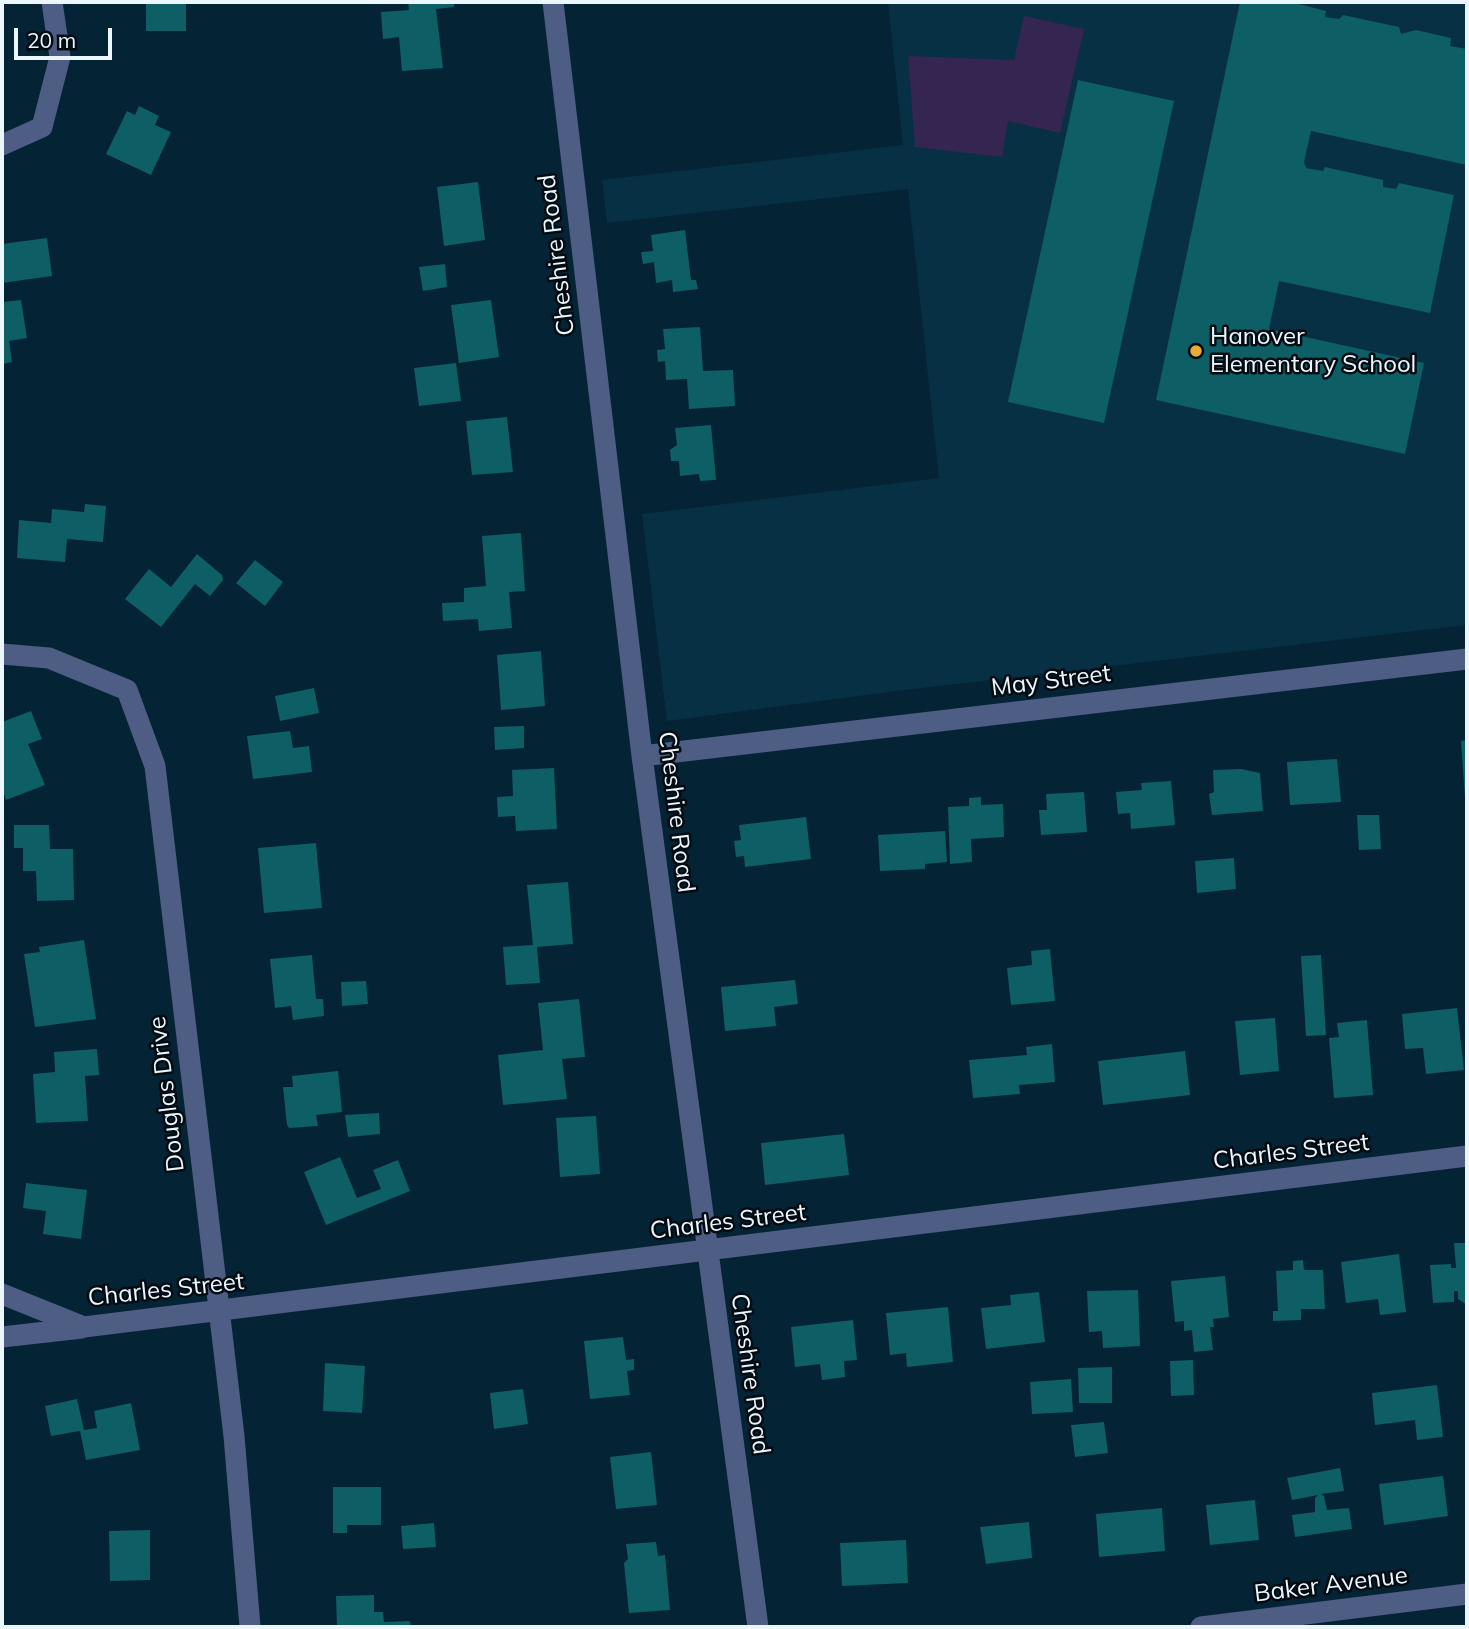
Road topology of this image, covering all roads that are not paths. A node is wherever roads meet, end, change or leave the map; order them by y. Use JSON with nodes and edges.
{"nodes":[{"id":1,"x":52,"y":2,"type":"edge"},
{"id":2,"x":553,"y":2,"type":"edge"},
{"id":3,"x":2,"y":145,"type":"edge"},
{"id":4,"x":2,"y":654,"type":"edge"},
{"id":5,"x":1467,"y":659,"type":"edge"},
{"id":6,"x":642,"y":756,"type":"junction"},
{"id":7,"x":1467,"y":1156,"type":"edge"},
{"id":8,"x":707,"y":1251,"type":"junction"},
{"id":9,"x":2,"y":1294,"type":"edge"},
{"id":10,"x":220,"y":1312,"type":"junction"},
{"id":11,"x":84,"y":1327,"type":"junction"},
{"id":12,"x":2,"y":1337,"type":"edge"},
{"id":13,"x":1467,"y":1594,"type":"edge"},
{"id":14,"x":250,"y":1627,"type":"edge"},
{"id":15,"x":758,"y":1627,"type":"edge"},
{"id":16,"x":1201,"y":1627,"type":"edge"}],
"edges":[{"from":1,"to":3,"type":"street"},
{"from":2,"to":6,"type":"street","name":"Cheshire Road"},
{"from":4,"to":10,"type":"street","name":"Douglas Drive"},
{"from":5,"to":6,"type":"street","name":"May Street"},
{"from":6,"to":8,"type":"street","name":"Cheshire Road"},
{"from":7,"to":8,"type":"street","name":"Charles Street"},
{"from":8,"to":10,"type":"street","name":"Charles Street"},
{"from":8,"to":15,"type":"street","name":"Cheshire Road"},
{"from":9,"to":11,"type":"street","name":"Charles Street"},
{"from":10,"to":11,"type":"street","name":"Charles Street"},
{"from":10,"to":14,"type":"street","name":"Douglas Drive"},
{"from":11,"to":12,"type":"street"},
{"from":13,"to":16,"type":"street","name":"Baker Avenue"}]}
